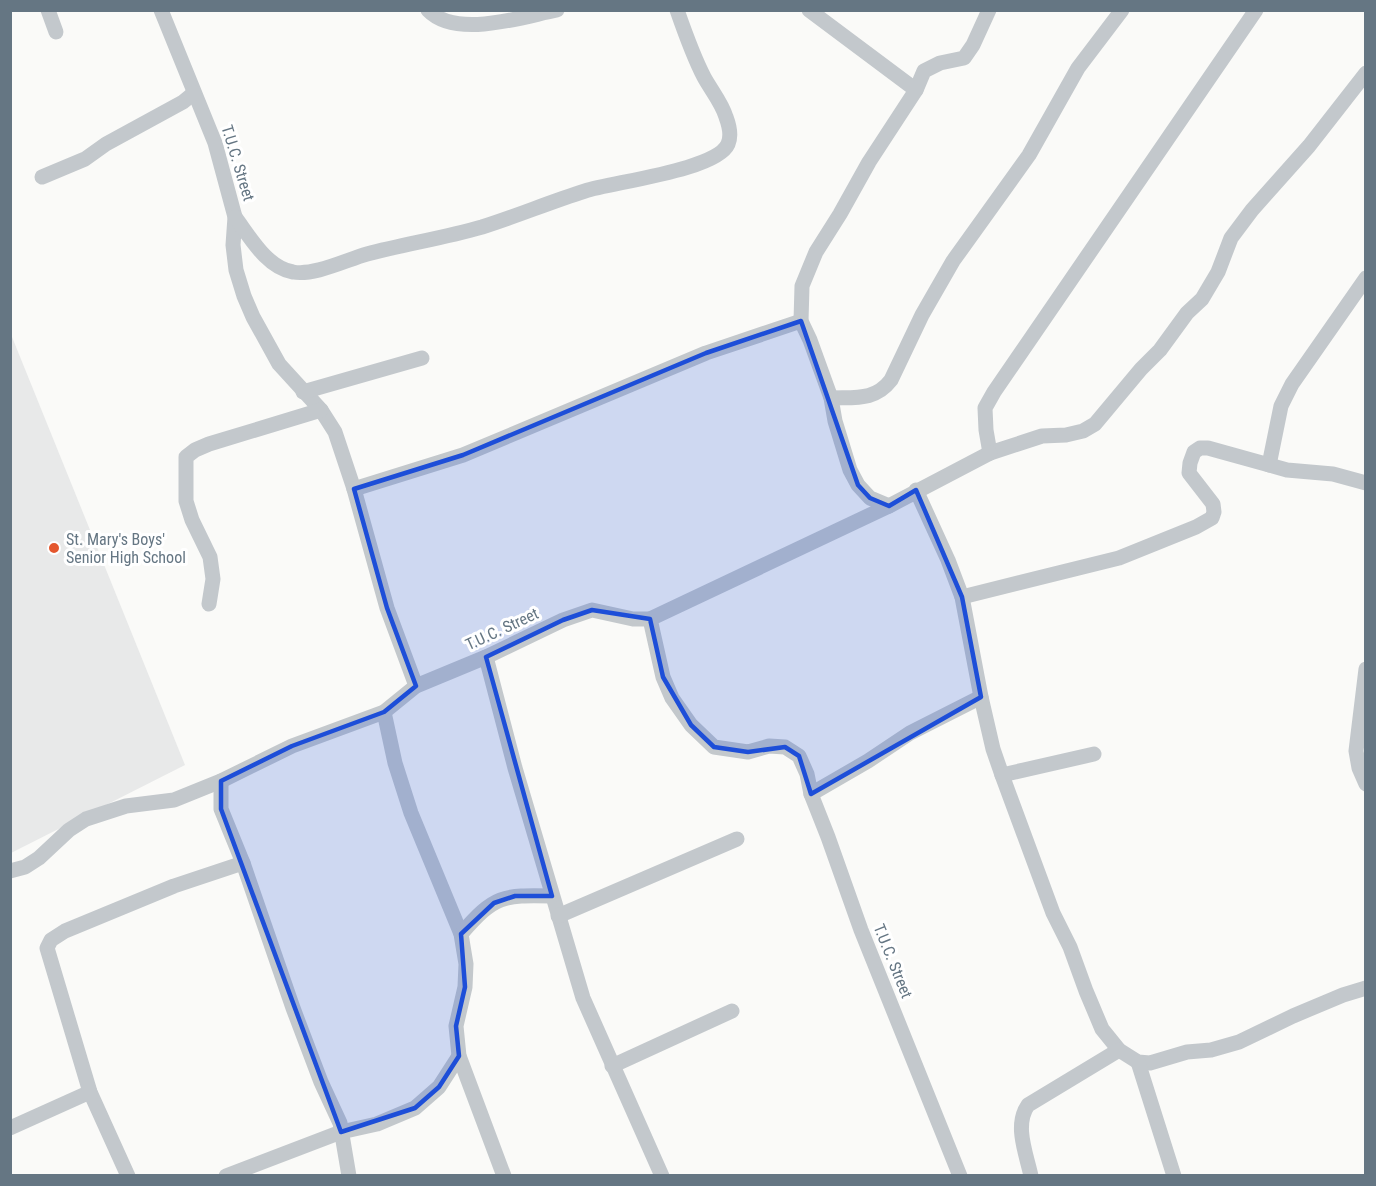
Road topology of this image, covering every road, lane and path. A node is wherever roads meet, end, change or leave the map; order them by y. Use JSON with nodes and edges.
{"nodes":[{"id":1,"x":48,"y":10,"type":"edge"},
{"id":2,"x":160,"y":10,"type":"edge"},
{"id":3,"x":428,"y":10,"type":"edge"},
{"id":4,"x":557,"y":10,"type":"edge"},
{"id":5,"x":676,"y":10,"type":"edge"},
{"id":6,"x":809,"y":10,"type":"edge"},
{"id":7,"x":989,"y":10,"type":"edge"},
{"id":8,"x":1122,"y":10,"type":"edge"},
{"id":9,"x":1256,"y":10,"type":"edge"},
{"id":10,"x":56,"y":32,"type":"dead end"},
{"id":11,"x":1365,"y":73,"type":"edge"},
{"id":12,"x":916,"y":90,"type":"junction"},
{"id":13,"x":194,"y":93,"type":"junction"},
{"id":14,"x":42,"y":177,"type":"dead end"},
{"id":15,"x":235,"y":217,"type":"junction"},
{"id":16,"x":1365,"y":278,"type":"edge"},
{"id":17,"x":801,"y":321,"type":"junction"},
{"id":18,"x":422,"y":358,"type":"dead end"},
{"id":19,"x":303,"y":392,"type":"junction"},
{"id":20,"x":831,"y":398,"type":"junction"},
{"id":21,"x":321,"y":410,"type":"junction"},
{"id":22,"x":990,"y":453,"type":"junction"},
{"id":23,"x":1269,"y":465,"type":"junction"},
{"id":24,"x":1365,"y":483,"type":"edge"},
{"id":25,"x":354,"y":489,"type":"junction"},
{"id":26,"x":916,"y":490,"type":"junction"},
{"id":27,"x":889,"y":506,"type":"junction"},
{"id":28,"x":962,"y":597,"type":"junction"},
{"id":29,"x":209,"y":604,"type":"dead end"},
{"id":30,"x":650,"y":619,"type":"junction"},
{"id":31,"x":486,"y":657,"type":"junction"},
{"id":32,"x":1365,"y":669,"type":"edge"},
{"id":33,"x":416,"y":686,"type":"junction"},
{"id":34,"x":981,"y":697,"type":"junction"},
{"id":35,"x":384,"y":712,"type":"junction"},
{"id":36,"x":1094,"y":754,"type":"dead end"},
{"id":37,"x":1002,"y":775,"type":"junction"},
{"id":38,"x":221,"y":781,"type":"junction"},
{"id":39,"x":1365,"y":784,"type":"edge"},
{"id":40,"x":811,"y":794,"type":"junction"},
{"id":41,"x":737,"y":839,"type":"dead end"},
{"id":42,"x":243,"y":863,"type":"junction"},
{"id":43,"x":10,"y":871,"type":"edge"},
{"id":44,"x":552,"y":896,"type":"junction"},
{"id":45,"x":558,"y":916,"type":"junction"},
{"id":46,"x":461,"y":934,"type":"junction"},
{"id":47,"x":1365,"y":988,"type":"edge"},
{"id":48,"x":732,"y":1011,"type":"dead end"},
{"id":49,"x":1119,"y":1050,"type":"junction"},
{"id":50,"x":459,"y":1056,"type":"junction"},
{"id":51,"x":1138,"y":1062,"type":"junction"},
{"id":52,"x":612,"y":1066,"type":"junction"},
{"id":53,"x":90,"y":1092,"type":"junction"},
{"id":54,"x":10,"y":1128,"type":"edge"},
{"id":55,"x":341,"y":1132,"type":"junction"},
{"id":56,"x":128,"y":1176,"type":"edge"},
{"id":57,"x":226,"y":1176,"type":"edge"},
{"id":58,"x":349,"y":1176,"type":"edge"},
{"id":59,"x":504,"y":1176,"type":"edge"},
{"id":60,"x":662,"y":1176,"type":"edge"},
{"id":61,"x":960,"y":1176,"type":"edge"},
{"id":62,"x":1031,"y":1176,"type":"edge"},
{"id":63,"x":1174,"y":1176,"type":"edge"}],
"edges":[{"from":1,"to":10,"type":"street"},
{"from":2,"to":13,"type":"street","name":"T.U.C. Street"},
{"from":3,"to":4,"type":"street"},
{"from":5,"to":15,"type":"street"},
{"from":6,"to":12,"type":"street"},
{"from":7,"to":12,"type":"street"},
{"from":8,"to":20,"type":"street"},
{"from":9,"to":22,"type":"street"},
{"from":11,"to":22,"type":"street"},
{"from":12,"to":17,"type":"street"},
{"from":13,"to":14,"type":"street"},
{"from":13,"to":15,"type":"street","name":"T.U.C. Street"},
{"from":15,"to":19,"type":"street","name":"T.U.C. Street"},
{"from":16,"to":23,"type":"street"},
{"from":17,"to":20,"type":"street"},
{"from":17,"to":25,"type":"street"},
{"from":18,"to":19,"type":"street"},
{"from":19,"to":21,"type":"street","name":"T.U.C. Street"},
{"from":20,"to":27,"type":"street"},
{"from":21,"to":25,"type":"street","name":"T.U.C. Street"},
{"from":21,"to":29,"type":"street"},
{"from":22,"to":26,"type":"street"},
{"from":23,"to":24,"type":"street"},
{"from":23,"to":28,"type":"street"},
{"from":25,"to":33,"type":"street","name":"T.U.C. Street"},
{"from":26,"to":27,"type":"street"},
{"from":26,"to":28,"type":"street"},
{"from":27,"to":30,"type":"street"},
{"from":28,"to":34,"type":"street"},
{"from":30,"to":31,"type":"street","name":"T.U.C. Street"},
{"from":30,"to":40,"type":"street","name":"T.U.C. Street"},
{"from":31,"to":33,"type":"street","name":"T.U.C. Street"},
{"from":31,"to":44,"type":"street"},
{"from":32,"to":39,"type":"street"},
{"from":33,"to":35,"type":"street"},
{"from":34,"to":37,"type":"street"},
{"from":34,"to":40,"type":"street"},
{"from":35,"to":38,"type":"street"},
{"from":35,"to":46,"type":"street"},
{"from":36,"to":37,"type":"street"},
{"from":37,"to":49,"type":"street"},
{"from":38,"to":42,"type":"street"},
{"from":38,"to":43,"type":"street"},
{"from":40,"to":61,"type":"street","name":"T.U.C. Street"},
{"from":41,"to":45,"type":"street"},
{"from":42,"to":53,"type":"street"},
{"from":42,"to":55,"type":"street"},
{"from":44,"to":45,"type":"street"},
{"from":44,"to":46,"type":"street"},
{"from":45,"to":52,"type":"street"},
{"from":46,"to":50,"type":"street"},
{"from":47,"to":51,"type":"street"},
{"from":48,"to":52,"type":"street"},
{"from":49,"to":51,"type":"street"},
{"from":49,"to":62,"type":"street"},
{"from":50,"to":55,"type":"street"},
{"from":50,"to":59,"type":"street"},
{"from":51,"to":63,"type":"street"},
{"from":52,"to":60,"type":"street"},
{"from":53,"to":54,"type":"street"},
{"from":53,"to":56,"type":"street"},
{"from":55,"to":57,"type":"street"},
{"from":55,"to":58,"type":"street"}]}
